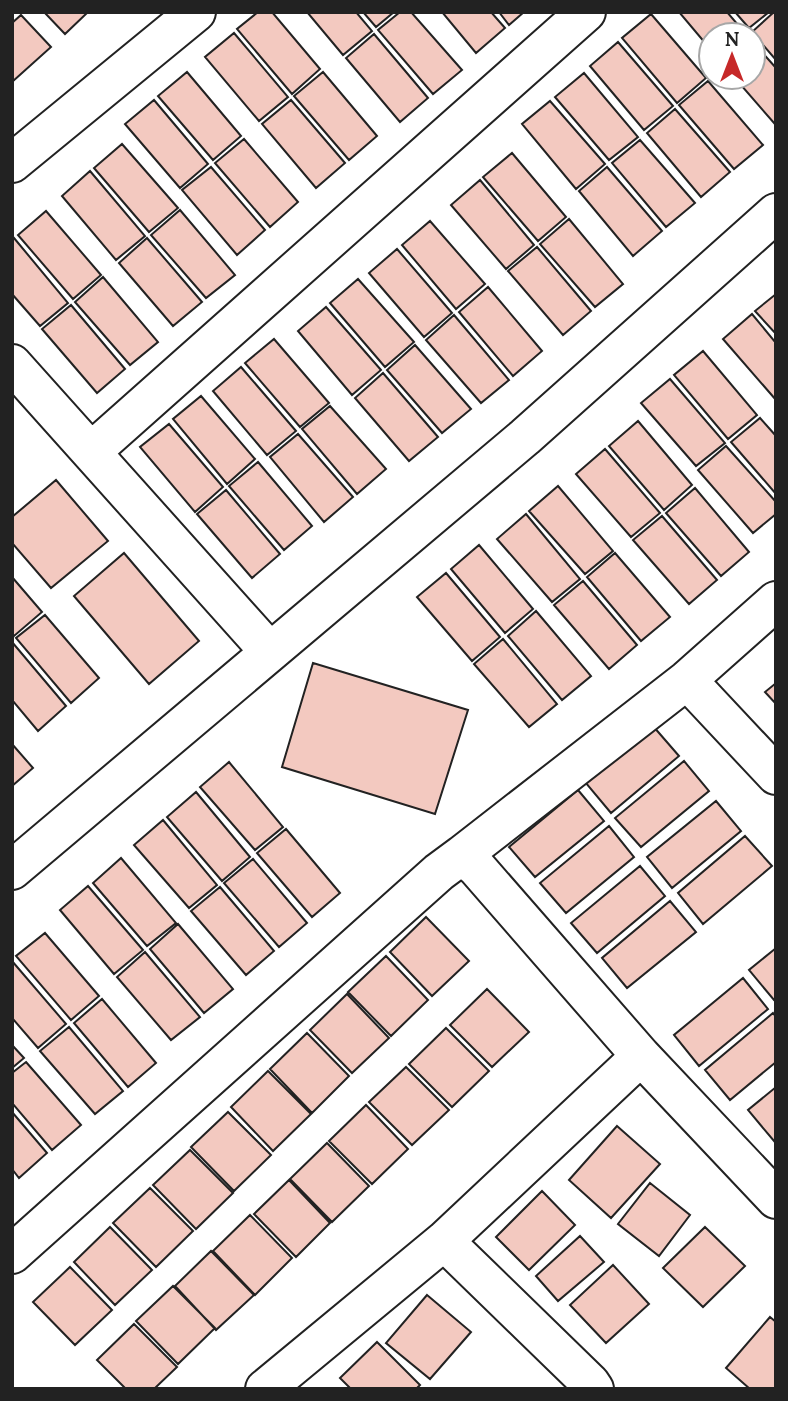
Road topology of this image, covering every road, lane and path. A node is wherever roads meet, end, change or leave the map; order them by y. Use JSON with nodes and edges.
{"nodes":[{"id":1,"x":196,"y":12,"type":"edge"},
{"id":2,"x":586,"y":12,"type":"edge"},
{"id":3,"x":12,"y":163,"type":"edge"},
{"id":4,"x":776,"y":212,"type":"edge"},
{"id":5,"x":12,"y":364,"type":"edge"},
{"id":6,"x":91,"y":452,"type":"junction"},
{"id":7,"x":776,"y":601,"type":"edge"},
{"id":8,"x":270,"y":652,"type":"junction"},
{"id":9,"x":687,"y":680,"type":"junction"},
{"id":10,"x":776,"y":775,"type":"edge"},
{"id":11,"x":462,"y":855,"type":"junction"},
{"id":12,"x":12,"y":870,"type":"edge"},
{"id":13,"x":642,"y":1056,"type":"junction"},
{"id":14,"x":776,"y":1199,"type":"edge"},
{"id":15,"x":444,"y":1241,"type":"junction"},
{"id":16,"x":12,"y":1254,"type":"edge"},
{"id":17,"x":265,"y":1389,"type":"edge"},
{"id":18,"x":594,"y":1389,"type":"edge"}],
"edges":[{"from":1,"to":3,"type":"street"},
{"from":2,"to":6,"type":"street"},
{"from":4,"to":8,"type":"street"},
{"from":5,"to":6,"type":"street"},
{"from":6,"to":8,"type":"street"},
{"from":7,"to":9,"type":"street"},
{"from":8,"to":12,"type":"street"},
{"from":9,"to":10,"type":"street"},
{"from":9,"to":11,"type":"street"},
{"from":11,"to":13,"type":"street"},
{"from":11,"to":16,"type":"street"},
{"from":13,"to":14,"type":"street"},
{"from":13,"to":15,"type":"street"},
{"from":15,"to":17,"type":"street"},
{"from":15,"to":18,"type":"street"}]}
